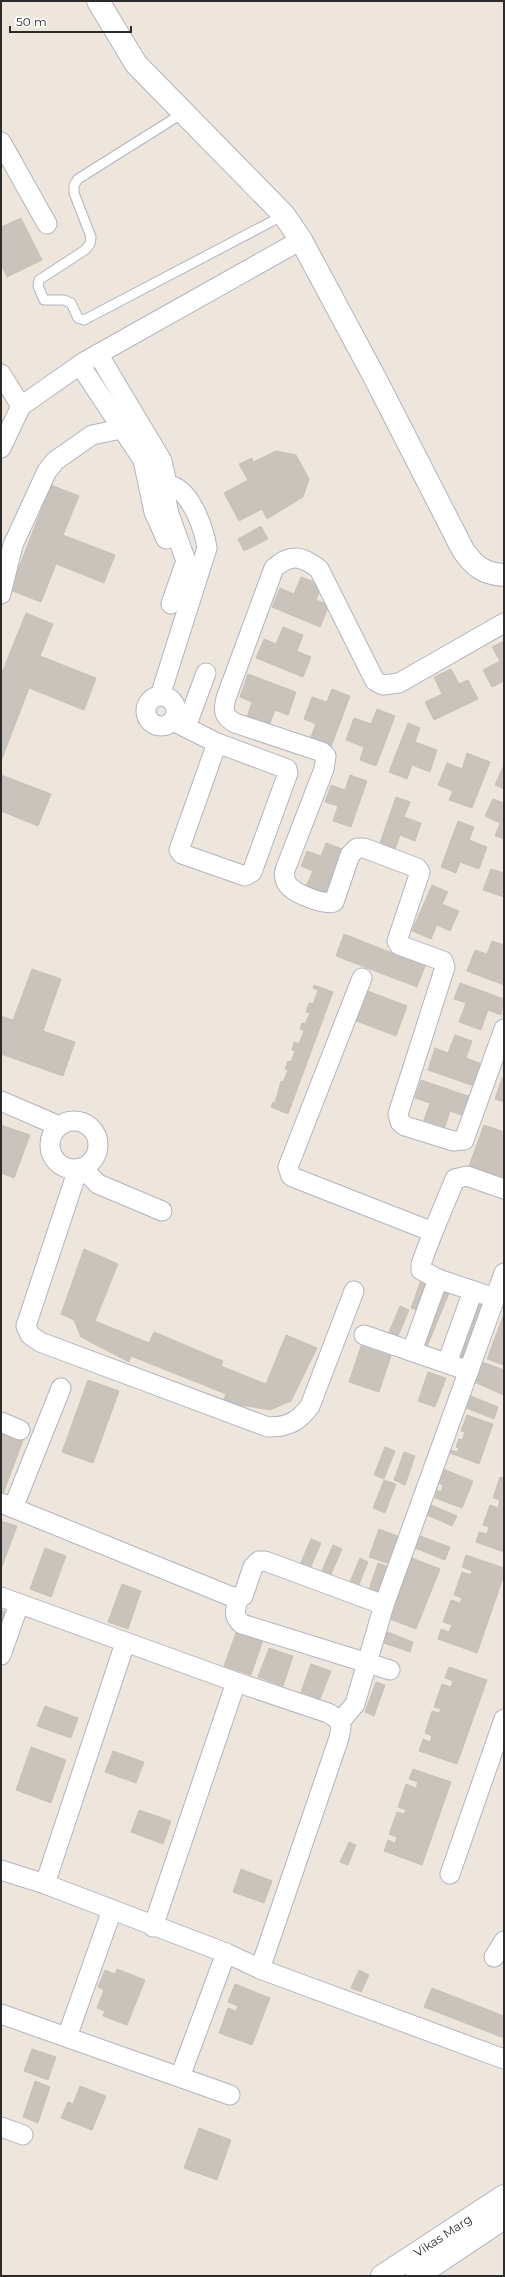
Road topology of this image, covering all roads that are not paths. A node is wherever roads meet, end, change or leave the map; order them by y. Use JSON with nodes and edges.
{"nodes":[{"id":1,"x":98,"y":1,"type":"edge"},
{"id":2,"x":184,"y":113,"type":"junction"},
{"id":3,"x":1,"y":142,"type":"edge"},
{"id":4,"x":284,"y":215,"type":"junction"},
{"id":5,"x":47,"y":224,"type":"dead end"},
{"id":6,"x":301,"y":240,"type":"junction"},
{"id":7,"x":98,"y":354,"type":"junction"},
{"id":8,"x":80,"y":365,"type":"junction"},
{"id":9,"x":1,"y":374,"type":"edge"},
{"id":10,"x":21,"y":406,"type":"junction"},
{"id":11,"x":141,"y":424,"type":"junction"},
{"id":12,"x":122,"y":430,"type":"junction"},
{"id":13,"x":1,"y":448,"type":"edge"},
{"id":14,"x":149,"y":482,"type":"junction"},
{"id":15,"x":168,"y":484,"type":"junction"},
{"id":16,"x":504,"y":576,"type":"edge"},
{"id":17,"x":504,"y":579,"type":"edge"},
{"id":18,"x":1,"y":594,"type":"edge"},
{"id":19,"x":504,"y":623,"type":"edge"},
{"id":20,"x":206,"y":673,"type":"dead end"},
{"id":21,"x":160,"y":696,"type":"junction"},
{"id":22,"x":180,"y":724,"type":"junction"},
{"id":23,"x":218,"y":743,"type":"junction"},
{"id":24,"x":362,"y":978,"type":"dead end"},
{"id":25,"x":504,"y":1029,"type":"edge"},
{"id":26,"x":1,"y":1101,"type":"edge"},
{"id":27,"x":59,"y":1126,"type":"junction"},
{"id":28,"x":83,"y":1167,"type":"junction"},
{"id":29,"x":504,"y":1189,"type":"edge"},
{"id":30,"x":164,"y":1207,"type":"dead end"},
{"id":31,"x":433,"y":1232,"type":"junction"},
{"id":32,"x":504,"y":1273,"type":"edge"},
{"id":33,"x":438,"y":1278,"type":"junction"},
{"id":34,"x":354,"y":1291,"type":"dead end"},
{"id":35,"x":473,"y":1291,"type":"junction"},
{"id":36,"x":495,"y":1298,"type":"junction"},
{"id":37,"x":364,"y":1335,"type":"dead end"},
{"id":38,"x":412,"y":1351,"type":"junction"},
{"id":39,"x":447,"y":1363,"type":"junction"},
{"id":40,"x":469,"y":1371,"type":"junction"},
{"id":41,"x":61,"y":1388,"type":"dead end"},
{"id":42,"x":1,"y":1422,"type":"edge"},
{"id":43,"x":20,"y":1430,"type":"dead end"},
{"id":44,"x":7,"y":1506,"type":"edge"},
{"id":45,"x":1,"y":1597,"type":"edge"},
{"id":46,"x":238,"y":1598,"type":"junction"},
{"id":47,"x":19,"y":1604,"type":"junction"},
{"id":48,"x":384,"y":1605,"type":"junction"},
{"id":49,"x":126,"y":1643,"type":"junction"},
{"id":50,"x":1,"y":1655,"type":"edge"},
{"id":51,"x":367,"y":1663,"type":"junction"},
{"id":52,"x":390,"y":1670,"type":"dead end"},
{"id":53,"x":236,"y":1682,"type":"junction"},
{"id":54,"x":504,"y":1719,"type":"edge"},
{"id":55,"x":340,"y":1722,"type":"junction"},
{"id":56,"x":1,"y":1870,"type":"edge"},
{"id":57,"x":450,"y":1874,"type":"dead end"},
{"id":58,"x":45,"y":1884,"type":"junction"},
{"id":59,"x":112,"y":1910,"type":"junction"},
{"id":60,"x":153,"y":1927,"type":"junction"},
{"id":61,"x":504,"y":1940,"type":"edge"},
{"id":62,"x":226,"y":1953,"type":"junction"},
{"id":63,"x":494,"y":1957,"type":"dead end"},
{"id":64,"x":260,"y":1969,"type":"junction"},
{"id":65,"x":1,"y":2014,"type":"edge"},
{"id":66,"x":67,"y":2037,"type":"junction"},
{"id":67,"x":504,"y":2059,"type":"edge"},
{"id":68,"x":180,"y":2077,"type":"junction"},
{"id":69,"x":230,"y":2095,"type":"dead end"},
{"id":70,"x":1,"y":2127,"type":"edge"},
{"id":71,"x":23,"y":2134,"type":"dead end"},
{"id":72,"x":504,"y":2196,"type":"edge"},
{"id":73,"x":504,"y":2218,"type":"edge"},
{"id":74,"x":382,"y":2276,"type":"edge"},
{"id":75,"x":417,"y":2276,"type":"edge"}],
"edges":[{"from":1,"to":2,"type":"street"},
{"from":2,"to":4,"type":"street"},
{"from":2,"to":4,"type":"lane"},
{"from":3,"to":5,"type":"street"},
{"from":4,"to":6,"type":"street"},
{"from":6,"to":7,"type":"street"},
{"from":6,"to":16,"type":"street"},
{"from":7,"to":8,"type":"street"},
{"from":7,"to":11,"type":"street"},
{"from":8,"to":10,"type":"street"},
{"from":8,"to":12,"type":"street"},
{"from":9,"to":10,"type":"street"},
{"from":10,"to":13,"type":"street"},
{"from":11,"to":12,"type":"street"},
{"from":11,"to":15,"type":"street"},
{"from":12,"to":14,"type":"street"},
{"from":12,"to":18,"type":"street"},
{"from":14,"to":15,"type":"street"},
{"from":14,"to":15,"type":"street"},
{"from":15,"to":21,"type":"street"},
{"from":16,"to":17,"type":"street"},
{"from":19,"to":25,"type":"street"},
{"from":20,"to":22,"type":"street"},
{"from":21,"to":22,"type":"street"},
{"from":21,"to":22,"type":"street"},
{"from":22,"to":23,"type":"street"},
{"from":23,"to":23,"type":"street"},
{"from":24,"to":31,"type":"street"},
{"from":26,"to":27,"type":"street"},
{"from":27,"to":28,"type":"street"},
{"from":27,"to":28,"type":"street"},
{"from":28,"to":30,"type":"street"},
{"from":28,"to":34,"type":"street"},
{"from":29,"to":31,"type":"street"},
{"from":31,"to":33,"type":"street"},
{"from":32,"to":36,"type":"street"},
{"from":33,"to":35,"type":"street"},
{"from":33,"to":38,"type":"street"},
{"from":35,"to":36,"type":"street"},
{"from":35,"to":39,"type":"street"},
{"from":36,"to":40,"type":"street"},
{"from":37,"to":38,"type":"street"},
{"from":38,"to":39,"type":"street"},
{"from":39,"to":40,"type":"street"},
{"from":40,"to":48,"type":"street"},
{"from":41,"to":44,"type":"street"},
{"from":42,"to":43,"type":"street"},
{"from":44,"to":46,"type":"street"},
{"from":45,"to":47,"type":"street"},
{"from":46,"to":48,"type":"street"},
{"from":46,"to":51,"type":"street"},
{"from":47,"to":49,"type":"street"},
{"from":47,"to":50,"type":"street"},
{"from":48,"to":51,"type":"street"},
{"from":49,"to":53,"type":"street"},
{"from":49,"to":58,"type":"street"},
{"from":51,"to":52,"type":"street"},
{"from":51,"to":55,"type":"street"},
{"from":53,"to":55,"type":"street"},
{"from":53,"to":60,"type":"street"},
{"from":54,"to":57,"type":"street"},
{"from":55,"to":64,"type":"street"},
{"from":56,"to":58,"type":"street"},
{"from":58,"to":59,"type":"street"},
{"from":59,"to":60,"type":"street"},
{"from":59,"to":66,"type":"street"},
{"from":60,"to":62,"type":"street"},
{"from":61,"to":63,"type":"street"},
{"from":62,"to":64,"type":"street"},
{"from":62,"to":68,"type":"street"},
{"from":64,"to":67,"type":"street"},
{"from":65,"to":66,"type":"street"},
{"from":66,"to":68,"type":"street"},
{"from":68,"to":69,"type":"street"},
{"from":70,"to":71,"type":"street"},
{"from":72,"to":74,"type":"street","name":"Vikas Marg"},
{"from":73,"to":75,"type":"street","name":"Vikas Marg"}]}
